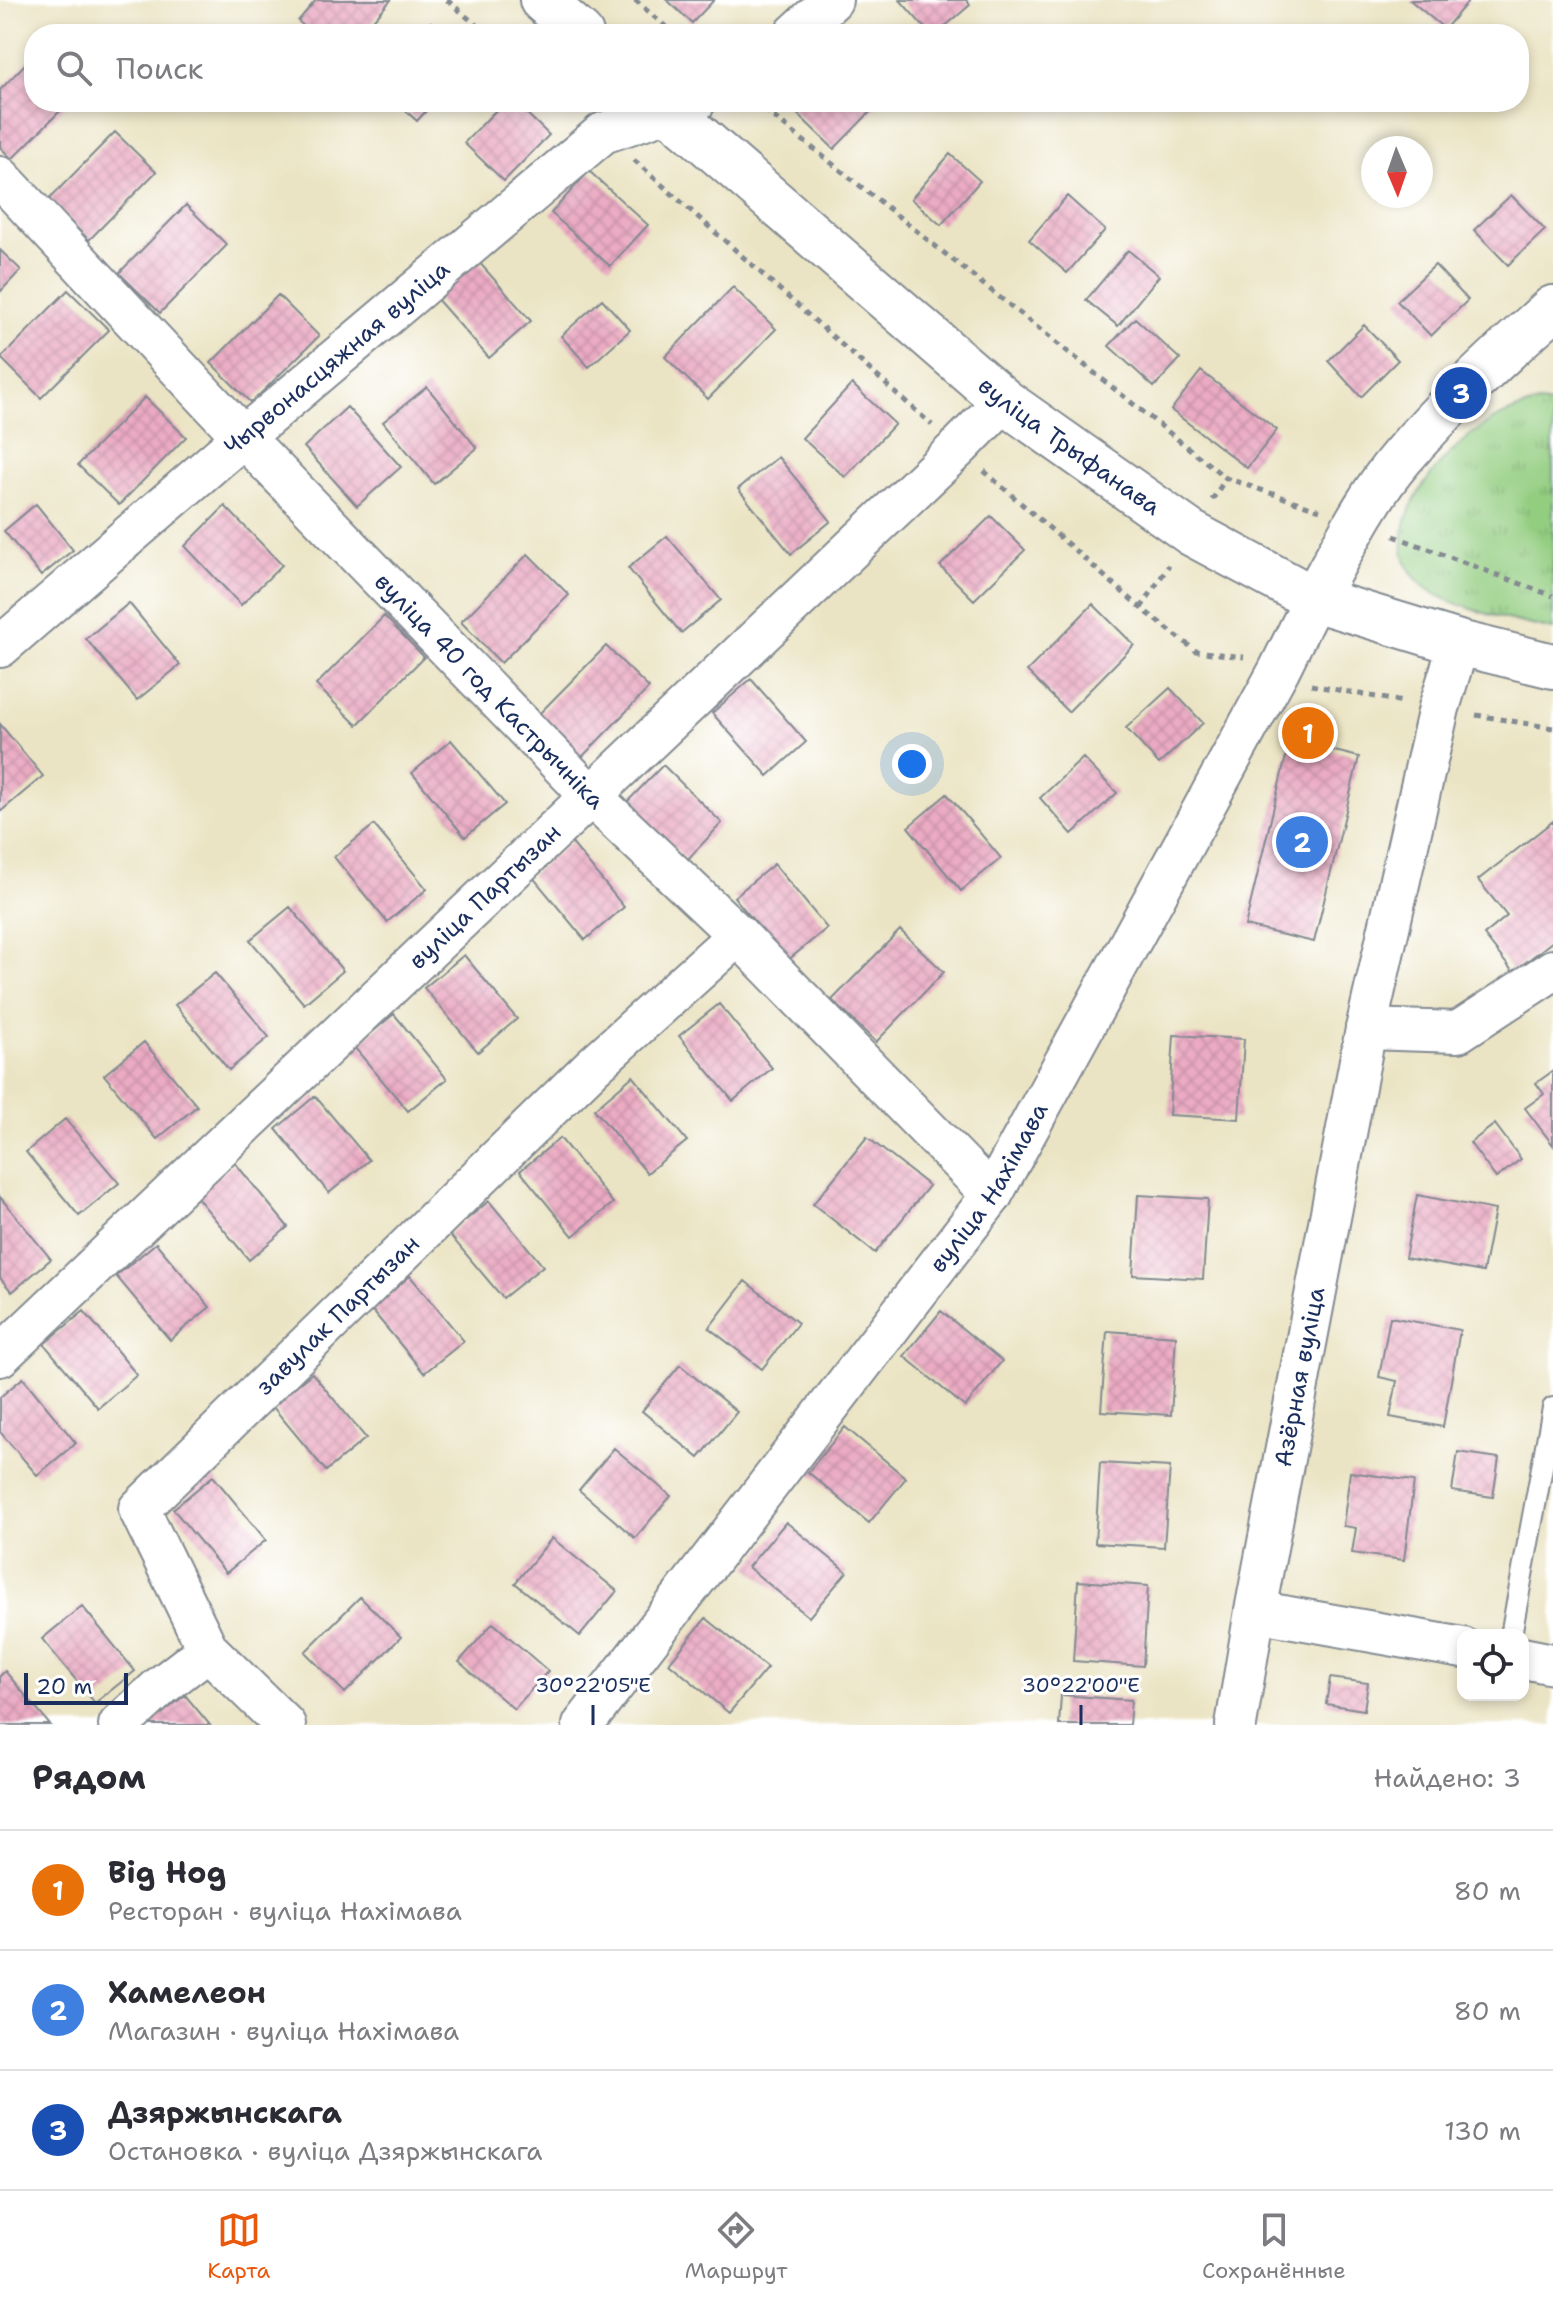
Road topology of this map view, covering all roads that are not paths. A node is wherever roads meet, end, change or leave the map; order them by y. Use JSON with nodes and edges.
{"nodes":[{"id":1,"x":542,"y":0,"type":"edge"},
{"id":2,"x":832,"y":0,"type":"edge"},
{"id":3,"x":570,"y":24,"type":"edge"},
{"id":4,"x":806,"y":24,"type":"edge"},
{"id":5,"x":656,"y":112,"type":"edge"},
{"id":6,"x":682,"y":112,"type":"edge"},
{"id":7,"x":0,"y":177,"type":"edge"},
{"id":8,"x":1547,"y":326,"type":"edge"},
{"id":9,"x":1004,"y":401,"type":"junction"},
{"id":10,"x":243,"y":437,"type":"junction"},
{"id":11,"x":1314,"y":599,"type":"junction"},
{"id":12,"x":1459,"y":643,"type":"junction"},
{"id":13,"x":0,"y":647,"type":"edge"},
{"id":14,"x":1553,"y":666,"type":"edge"},
{"id":15,"x":590,"y":795,"type":"junction"},
{"id":16,"x":738,"y":935,"type":"junction"},
{"id":17,"x":1553,"y":970,"type":"edge"},
{"id":18,"x":1366,"y":1029,"type":"junction"},
{"id":19,"x":992,"y":1195,"type":"junction"},
{"id":20,"x":5,"y":1341,"type":"edge"},
{"id":21,"x":1553,"y":1408,"type":"edge"},
{"id":22,"x":1255,"y":1611,"type":"junction"},
{"id":23,"x":1512,"y":1629,"type":"edge"},
{"id":24,"x":1457,"y":1647,"type":"edge"},
{"id":25,"x":208,"y":1650,"type":"junction"},
{"id":26,"x":1529,"y":1659,"type":"edge"},
{"id":27,"x":1553,"y":1664,"type":"edge"},
{"id":28,"x":119,"y":1725,"type":"edge"},
{"id":29,"x":285,"y":1725,"type":"edge"},
{"id":30,"x":583,"y":1725,"type":"edge"},
{"id":31,"x":1236,"y":1725,"type":"edge"}],
"edges":[{"from":1,"to":3,"type":"street"},
{"from":2,"to":4,"type":"street"},
{"from":5,"to":10,"type":"street","name":"Чырвонасцяжная вуліца"},
{"from":6,"to":9,"type":"street","name":"вуліца Трыфанава"},
{"from":7,"to":10,"type":"street","name":"вуліца 40 год Кастрычніка"},
{"from":8,"to":11,"type":"street"},
{"from":9,"to":11,"type":"street","name":"вуліца Трыфанава"},
{"from":9,"to":15,"type":"street","name":"вуліца Партызан"},
{"from":10,"to":13,"type":"street","name":"Чырвонасцяжная вуліца"},
{"from":10,"to":15,"type":"street","name":"вуліца 40 год Кастрычніка"},
{"from":11,"to":12,"type":"street","name":"вуліца Трыфанава"},
{"from":11,"to":19,"type":"street","name":"вуліца Нахімава"},
{"from":12,"to":14,"type":"street","name":"вуліца Трыфанава"},
{"from":12,"to":18,"type":"street","name":"Азёрная вуліца"},
{"from":15,"to":16,"type":"street","name":"вуліца 40 год Кастрычніка"},
{"from":15,"to":20,"type":"street","name":"вуліца Партызан"},
{"from":16,"to":19,"type":"street","name":"вуліца 40 год Кастрычніка"},
{"from":16,"to":25,"type":"street","name":"завулак Партызан"},
{"from":17,"to":18,"type":"street"},
{"from":18,"to":22,"type":"street","name":"Азёрная вуліца"},
{"from":19,"to":30,"type":"street","name":"вуліца Нахімава"},
{"from":21,"to":23,"type":"lane"},
{"from":22,"to":24,"type":"street"},
{"from":22,"to":31,"type":"street","name":"Азёрная вуліца"},
{"from":25,"to":28,"type":"street"},
{"from":25,"to":29,"type":"street"},
{"from":26,"to":27,"type":"street"}]}
